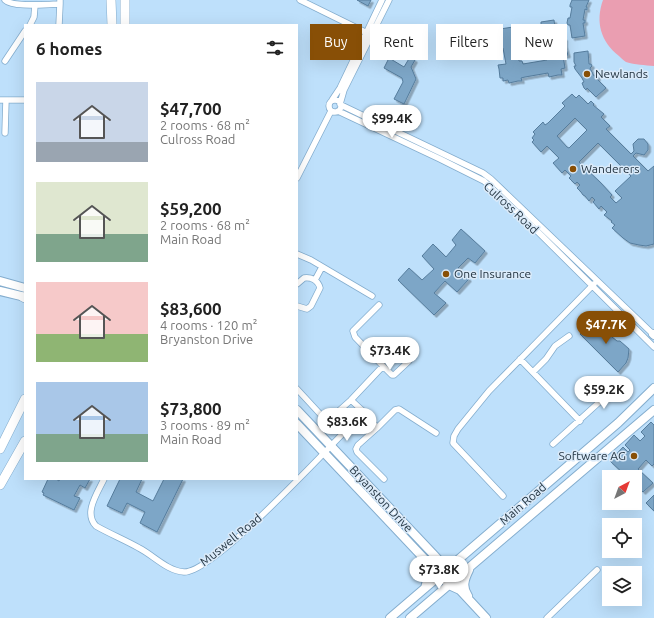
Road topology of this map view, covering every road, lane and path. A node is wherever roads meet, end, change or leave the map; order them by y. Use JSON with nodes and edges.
{"nodes":[{"id":1,"x":5,"y":0,"type":"edge"},
{"id":2,"x":111,"y":0,"type":"edge"},
{"id":3,"x":125,"y":0,"type":"edge"},
{"id":4,"x":300,"y":0,"type":"edge"},
{"id":5,"x":382,"y":0,"type":"edge"},
{"id":6,"x":389,"y":0,"type":"edge"},
{"id":7,"x":60,"y":2,"type":"edge"},
{"id":8,"x":35,"y":5,"type":"junction"},
{"id":9,"x":30,"y":24,"type":"edge"},
{"id":10,"x":59,"y":24,"type":"edge"},
{"id":11,"x":112,"y":24,"type":"edge"},
{"id":12,"x":125,"y":24,"type":"edge"},
{"id":13,"x":24,"y":32,"type":"edge"},
{"id":14,"x":368,"y":34,"type":"junction"},
{"id":15,"x":5,"y":61,"type":"dead end"},
{"id":16,"x":3,"y":100,"type":"edge"},
{"id":17,"x":24,"y":100,"type":"edge"},
{"id":18,"x":332,"y":100,"type":"junction"},
{"id":19,"x":341,"y":104,"type":"junction"},
{"id":20,"x":335,"y":111,"type":"junction"},
{"id":21,"x":5,"y":133,"type":"dead end"},
{"id":22,"x":298,"y":176,"type":"edge"},
{"id":23,"x":298,"y":255,"type":"edge"},
{"id":24,"x":322,"y":267,"type":"junction"},
{"id":25,"x":315,"y":280,"type":"junction"},
{"id":26,"x":597,"y":280,"type":"junction"},
{"id":27,"x":0,"y":281,"type":"edge"},
{"id":28,"x":298,"y":283,"type":"edge"},
{"id":29,"x":592,"y":286,"type":"junction"},
{"id":30,"x":0,"y":291,"type":"edge"},
{"id":31,"x":24,"y":294,"type":"edge"},
{"id":32,"x":24,"y":295,"type":"edge"},
{"id":33,"x":372,"y":296,"type":"dead end"},
{"id":34,"x":378,"y":305,"type":"dead end"},
{"id":35,"x":298,"y":306,"type":"edge"},
{"id":36,"x":654,"y":335,"type":"edge"},
{"id":37,"x":569,"y":336,"type":"dead end"},
{"id":38,"x":654,"y":347,"type":"edge"},
{"id":39,"x":520,"y":359,"type":"junction"},
{"id":40,"x":408,"y":361,"type":"dead end"},
{"id":41,"x":383,"y":366,"type":"junction"},
{"id":42,"x":533,"y":372,"type":"junction"},
{"id":43,"x":617,"y":386,"type":"dead end"},
{"id":44,"x":653,"y":388,"type":"edge"},
{"id":45,"x":298,"y":390,"type":"edge"},
{"id":46,"x":351,"y":400,"type":"junction"},
{"id":47,"x":24,"y":401,"type":"edge"},
{"id":48,"x":654,"y":410,"type":"edge"},
{"id":49,"x":298,"y":411,"type":"edge"},
{"id":50,"x":364,"y":412,"type":"junction"},
{"id":51,"x":580,"y":421,"type":"junction"},
{"id":52,"x":298,"y":425,"type":"edge"},
{"id":53,"x":377,"y":428,"type":"junction"},
{"id":54,"x":436,"y":433,"type":"dead end"},
{"id":55,"x":24,"y":443,"type":"edge"},
{"id":56,"x":553,"y":444,"type":"dead end"},
{"id":57,"x":331,"y":445,"type":"junction"},
{"id":58,"x":0,"y":449,"type":"edge"},
{"id":59,"x":324,"y":452,"type":"junction"},
{"id":60,"x":298,"y":478,"type":"edge"},
{"id":61,"x":384,"y":479,"type":"dead end"},
{"id":62,"x":104,"y":480,"type":"edge"},
{"id":63,"x":297,"y":480,"type":"edge"},
{"id":64,"x":0,"y":485,"type":"edge"},
{"id":65,"x":503,"y":496,"type":"dead end"},
{"id":66,"x":427,"y":561,"type":"junction"},
{"id":67,"x":473,"y":565,"type":"junction"},
{"id":68,"x":597,"y":570,"type":"dead end"},
{"id":69,"x":444,"y":573,"type":"junction"},
{"id":70,"x":452,"y":582,"type":"junction"},
{"id":71,"x":425,"y":588,"type":"junction"},
{"id":72,"x":474,"y":605,"type":"junction"},
{"id":73,"x":390,"y":618,"type":"edge"},
{"id":74,"x":410,"y":618,"type":"edge"},
{"id":75,"x":486,"y":618,"type":"edge"},
{"id":76,"x":547,"y":618,"type":"edge"}],
"edges":[{"from":1,"to":8,"type":"street"},
{"from":2,"to":11,"type":"main road"},
{"from":3,"to":12,"type":"main road"},
{"from":4,"to":14,"type":"street"},
{"from":5,"to":14,"type":"street"},
{"from":6,"to":14,"type":"street"},
{"from":7,"to":8,"type":"street"},
{"from":7,"to":10,"type":"street"},
{"from":8,"to":9,"type":"street"},
{"from":13,"to":15,"type":"street"},
{"from":14,"to":18,"type":"street"},
{"from":14,"to":19,"type":"street"},
{"from":16,"to":17,"type":"street"},
{"from":16,"to":21,"type":"street"},
{"from":18,"to":19,"type":"street"},
{"from":18,"to":20,"type":"street"},
{"from":19,"to":20,"type":"street"},
{"from":19,"to":26,"type":"street","name":"Culross Road"},
{"from":20,"to":22,"type":"street"},
{"from":20,"to":29,"type":"street","name":"Culross Road"},
{"from":23,"to":24,"type":"street"},
{"from":24,"to":25,"type":"street"},
{"from":24,"to":33,"type":"street"},
{"from":25,"to":28,"type":"street"},
{"from":25,"to":35,"type":"street"},
{"from":26,"to":29,"type":"street"},
{"from":26,"to":36,"type":"street","name":"Culross Road"},
{"from":27,"to":31,"type":"main road"},
{"from":29,"to":38,"type":"street","name":"Culross Road"},
{"from":29,"to":39,"type":"street"},
{"from":30,"to":32,"type":"main road"},
{"from":34,"to":41,"type":"street"},
{"from":37,"to":42,"type":"street"},
{"from":39,"to":42,"type":"street"},
{"from":39,"to":65,"type":"street"},
{"from":40,"to":41,"type":"street"},
{"from":41,"to":46,"type":"street"},
{"from":42,"to":51,"type":"street"},
{"from":43,"to":51,"type":"street"},
{"from":44,"to":69,"type":"main road","name":"Main Road"},
{"from":45,"to":46,"type":"street"},
{"from":46,"to":50,"type":"street"},
{"from":47,"to":58,"type":"main road"},
{"from":48,"to":67,"type":"main road","name":"Main Road"},
{"from":49,"to":57,"type":"main road","name":"Bryanston Drive"},
{"from":50,"to":53,"type":"street"},
{"from":50,"to":57,"type":"street","name":"Muswell Road"},
{"from":51,"to":56,"type":"street"},
{"from":52,"to":59,"type":"main road","name":"Bryanston Drive"},
{"from":53,"to":54,"type":"street"},
{"from":53,"to":61,"type":"street"},
{"from":55,"to":64,"type":"main road"},
{"from":57,"to":59,"type":"street","name":"Muswell Road"},
{"from":57,"to":69,"type":"main road","name":"Bryanston Drive"},
{"from":59,"to":60,"type":"street","name":"Muswell Road"},
{"from":59,"to":66,"type":"main road","name":"Bryanston Drive"},
{"from":62,"to":63,"type":"street","name":"Muswell Road"},
{"from":66,"to":69,"type":"main road","name":"Bryanston Drive"},
{"from":66,"to":71,"type":"main road"},
{"from":67,"to":70,"type":"main road","name":"Main Road"},
{"from":67,"to":72,"type":"main road"},
{"from":68,"to":76,"type":"street"},
{"from":69,"to":70,"type":"main road","name":"Bryanston Drive"},
{"from":69,"to":71,"type":"main road","name":"Main Road"},
{"from":70,"to":72,"type":"main road","name":"Bryanston Drive"},
{"from":70,"to":74,"type":"main road","name":"Main Road"},
{"from":71,"to":73,"type":"main road","name":"Main Road"},
{"from":72,"to":75,"type":"main road","name":"Bryanston Drive"}]}
